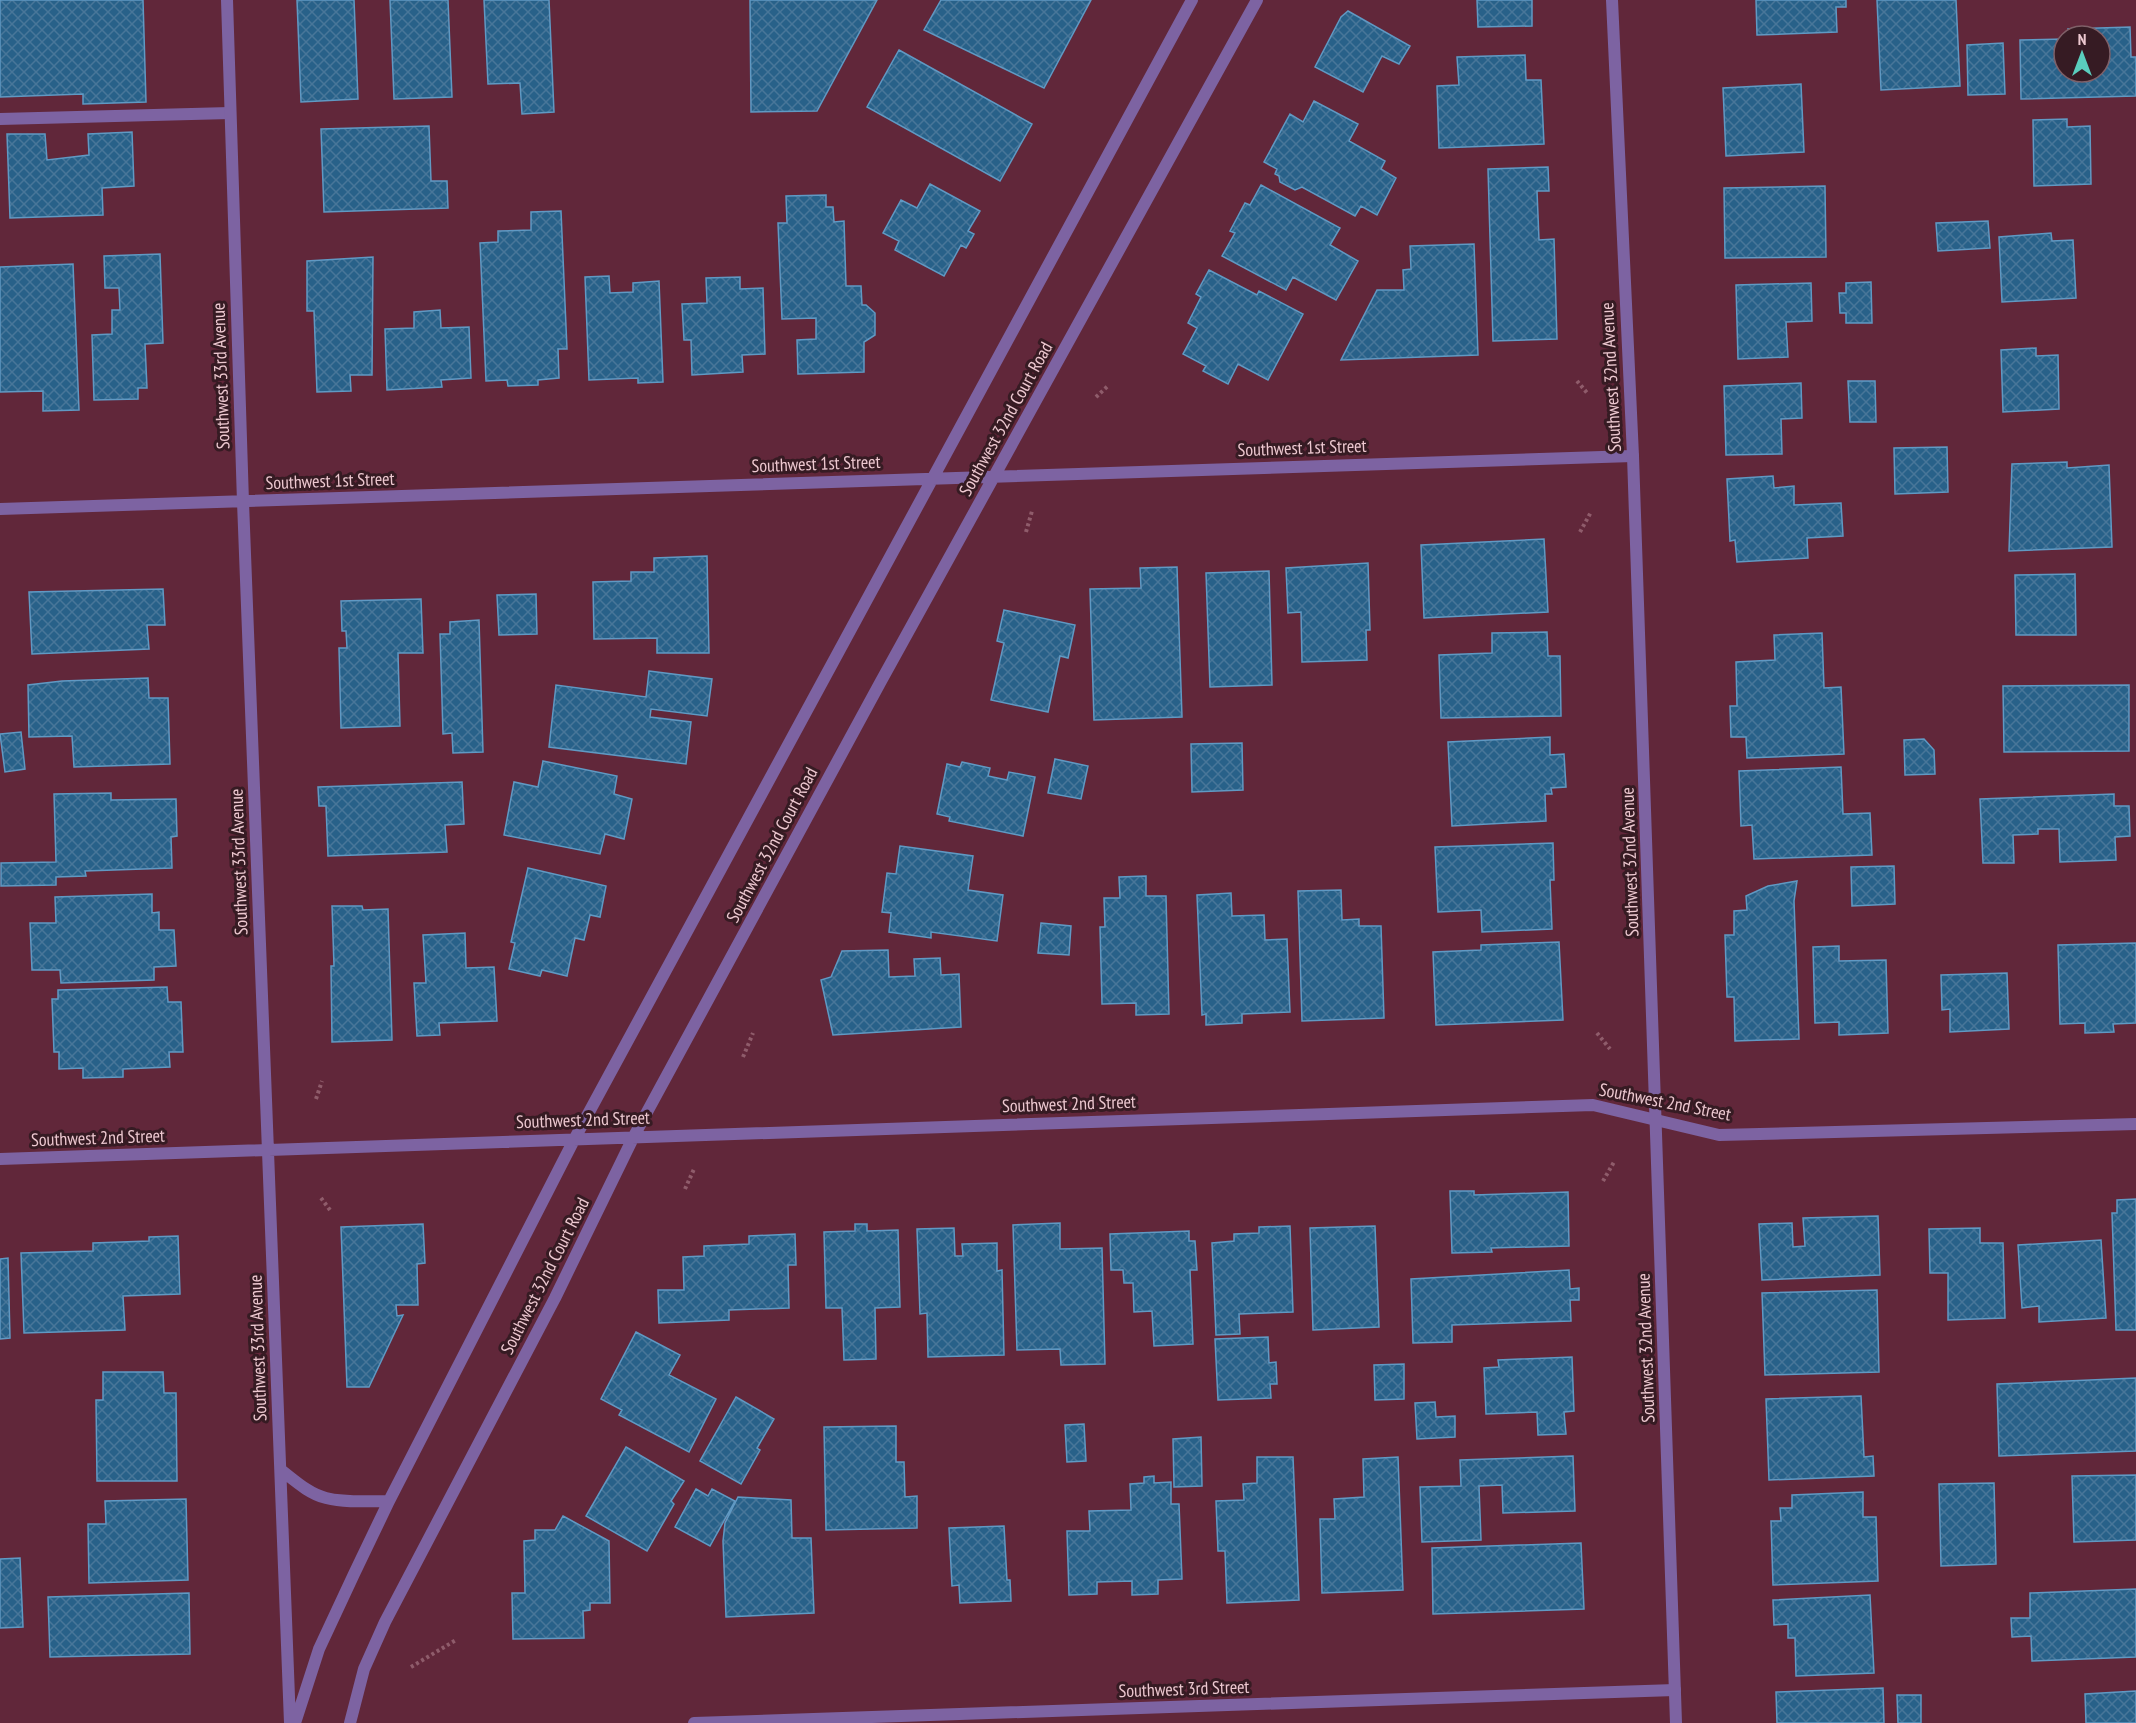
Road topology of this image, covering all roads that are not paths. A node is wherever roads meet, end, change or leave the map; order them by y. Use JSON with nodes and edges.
{"nodes":[{"id":1,"x":227,"y":0,"type":"edge"},
{"id":2,"x":1192,"y":0,"type":"edge"},
{"id":3,"x":1257,"y":0,"type":"edge"},
{"id":4,"x":1612,"y":0,"type":"edge"},
{"id":5,"x":231,"y":113,"type":"junction"},
{"id":6,"x":0,"y":119,"type":"edge"},
{"id":7,"x":1633,"y":456,"type":"junction"},
{"id":8,"x":995,"y":476,"type":"junction"},
{"id":9,"x":932,"y":478,"type":"junction"},
{"id":10,"x":243,"y":502,"type":"junction"},
{"id":11,"x":0,"y":509,"type":"edge"},
{"id":12,"x":1657,"y":1121,"type":"junction"},
{"id":13,"x":2136,"y":1124,"type":"edge"},
{"id":14,"x":634,"y":1137,"type":"junction"},
{"id":15,"x":575,"y":1138,"type":"junction"},
{"id":16,"x":269,"y":1150,"type":"junction"},
{"id":17,"x":0,"y":1159,"type":"edge"},
{"id":18,"x":281,"y":1470,"type":"junction"},
{"id":19,"x":389,"y":1501,"type":"junction"},
{"id":20,"x":1675,"y":1690,"type":"junction"},
{"id":21,"x":290,"y":1723,"type":"edge"},
{"id":22,"x":295,"y":1723,"type":"edge"},
{"id":23,"x":350,"y":1723,"type":"edge"},
{"id":24,"x":694,"y":1723,"type":"edge"},
{"id":25,"x":1676,"y":1723,"type":"edge"}],
"edges":[{"from":1,"to":5,"type":"street","name":"Southwest 33rd Avenue"},
{"from":2,"to":9,"type":"street","name":"Southwest 32nd Court Road"},
{"from":3,"to":8,"type":"street","name":"Southwest 32nd Court Road"},
{"from":4,"to":7,"type":"street","name":"Southwest 32nd Avenue"},
{"from":5,"to":6,"type":"street"},
{"from":5,"to":10,"type":"street","name":"Southwest 33rd Avenue"},
{"from":7,"to":8,"type":"street","name":"Southwest 1st Street"},
{"from":7,"to":12,"type":"street","name":"Southwest 32nd Avenue"},
{"from":8,"to":9,"type":"street","name":"Southwest 1st Street"},
{"from":8,"to":14,"type":"street","name":"Southwest 32nd Court Road"},
{"from":9,"to":10,"type":"street","name":"Southwest 1st Street"},
{"from":9,"to":15,"type":"street","name":"Southwest 32nd Court Road"},
{"from":10,"to":11,"type":"street","name":"Southwest 1st Street"},
{"from":10,"to":16,"type":"street","name":"Southwest 33rd Avenue"},
{"from":12,"to":13,"type":"street","name":"Southwest 2nd Street"},
{"from":12,"to":14,"type":"street","name":"Southwest 2nd Street"},
{"from":12,"to":20,"type":"street","name":"Southwest 32nd Avenue"},
{"from":14,"to":15,"type":"street","name":"Southwest 2nd Street"},
{"from":14,"to":23,"type":"street","name":"Southwest 32nd Court Road"},
{"from":15,"to":16,"type":"street","name":"Southwest 2nd Street"},
{"from":15,"to":19,"type":"street","name":"Southwest 32nd Court Road"},
{"from":16,"to":17,"type":"street","name":"Southwest 2nd Street"},
{"from":16,"to":18,"type":"street","name":"Southwest 33rd Avenue"},
{"from":18,"to":19,"type":"street"},
{"from":18,"to":21,"type":"street","name":"Southwest 33rd Avenue"},
{"from":19,"to":22,"type":"street","name":"Southwest 32nd Court Road"},
{"from":20,"to":24,"type":"street","name":"Southwest 3rd Street"},
{"from":20,"to":25,"type":"street","name":"Southwest 32nd Avenue"}]}
